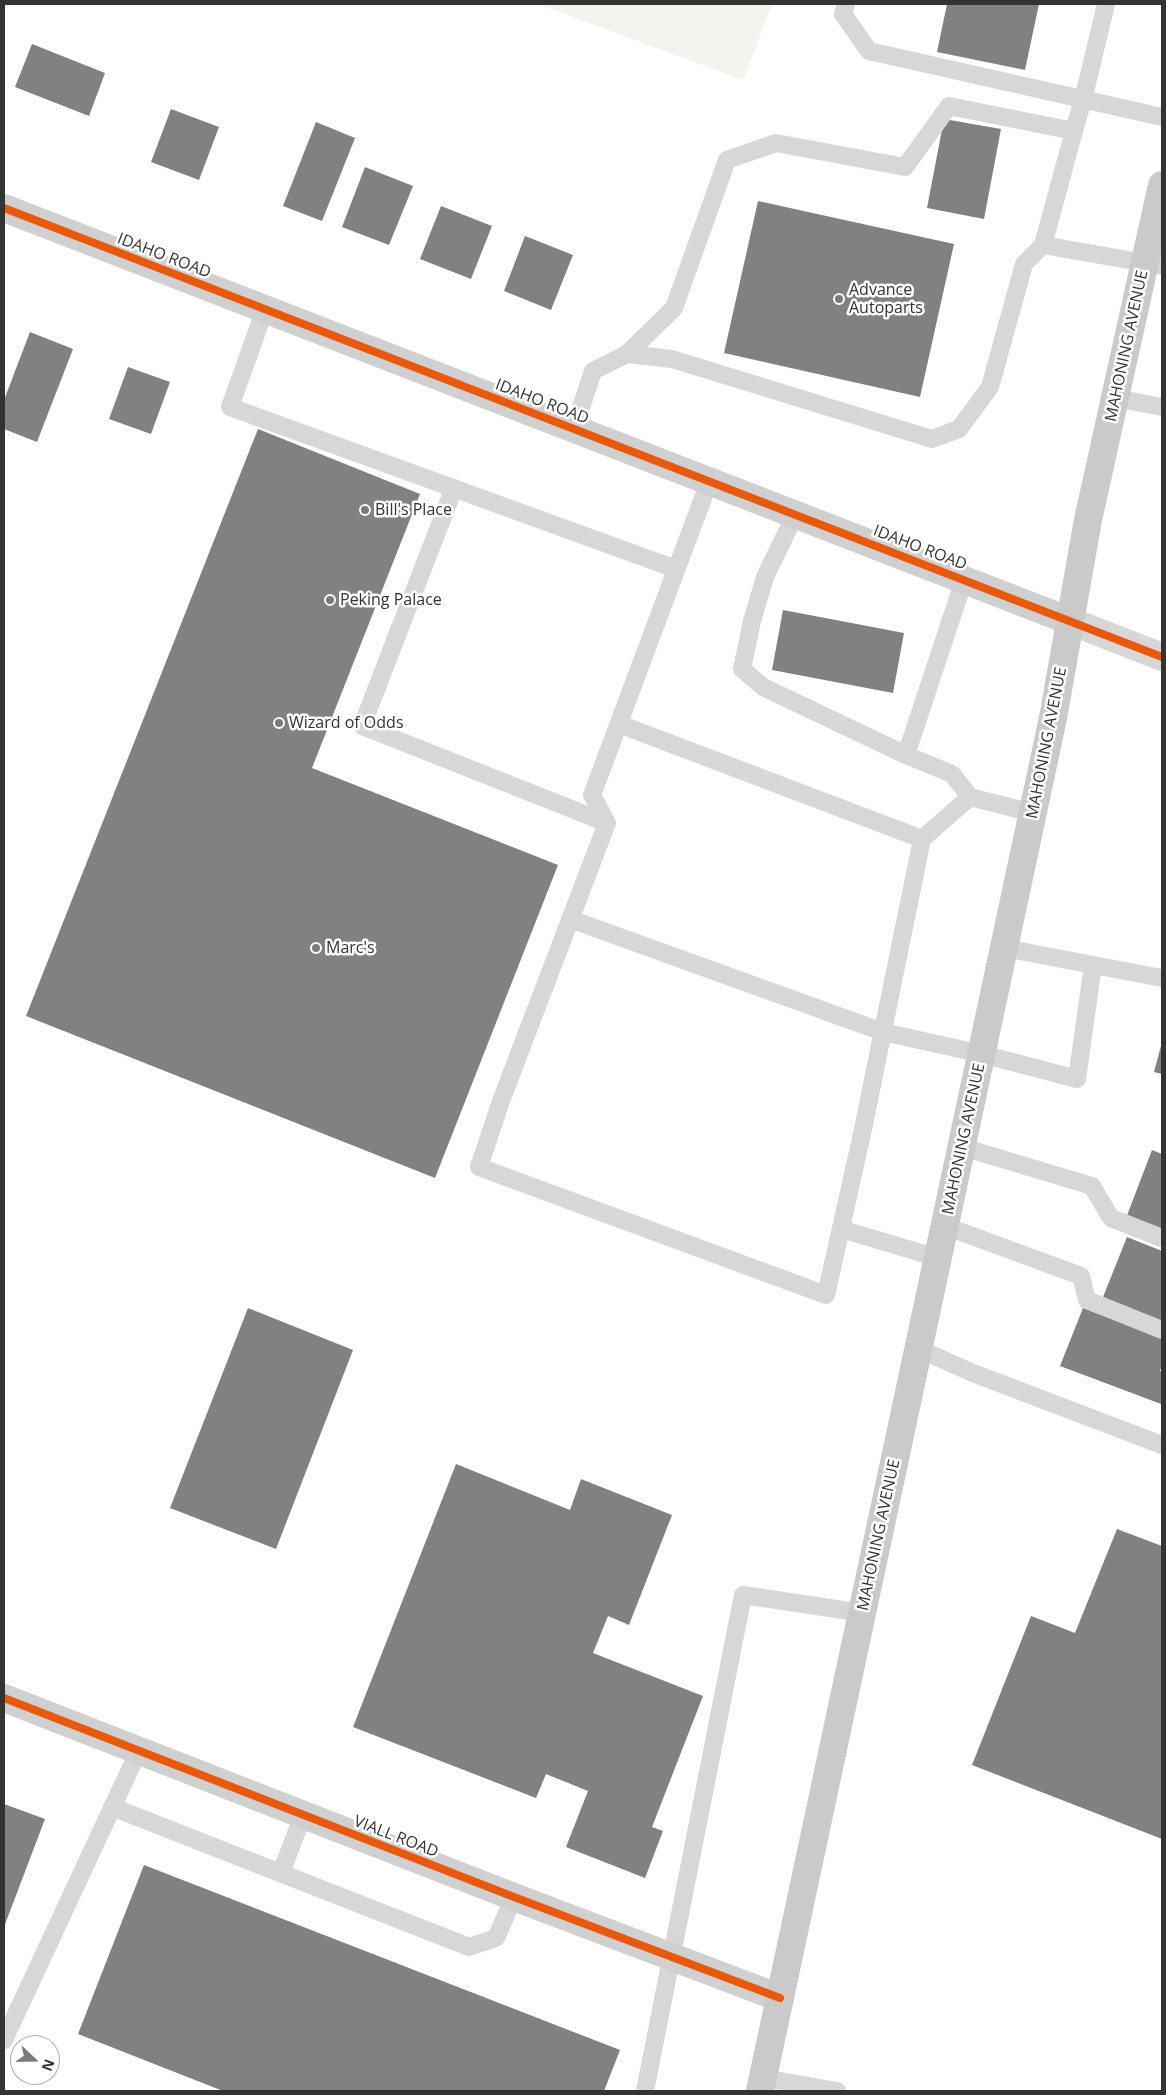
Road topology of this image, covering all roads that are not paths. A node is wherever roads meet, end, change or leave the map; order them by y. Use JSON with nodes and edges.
{"nodes":[{"id":1,"x":846,"y":4,"type":"edge"},
{"id":2,"x":1106,"y":4,"type":"edge"},
{"id":3,"x":1083,"y":100,"type":"junction"},
{"id":4,"x":1162,"y":116,"type":"edge"},
{"id":5,"x":1074,"y":131,"type":"junction"},
{"id":6,"x":1162,"y":186,"type":"edge"},
{"id":7,"x":4,"y":208,"type":"edge"},
{"id":8,"x":1043,"y":245,"type":"junction"},
{"id":9,"x":1154,"y":264,"type":"edge"},
{"id":10,"x":265,"y":309,"type":"junction"},
{"id":11,"x":627,"y":354,"type":"junction"},
{"id":12,"x":1115,"y":398,"type":"junction"},
{"id":13,"x":1162,"y":407,"type":"edge"},
{"id":14,"x":574,"y":429,"type":"junction"},
{"id":15,"x":709,"y":482,"type":"junction"},
{"id":16,"x":454,"y":488,"type":"junction"},
{"id":17,"x":794,"y":515,"type":"junction"},
{"id":18,"x":676,"y":569,"type":"junction"},
{"id":19,"x":964,"y":580,"type":"junction"},
{"id":20,"x":1070,"y":622,"type":"junction"},
{"id":21,"x":1162,"y":657,"type":"edge"},
{"id":22,"x":619,"y":724,"type":"junction"},
{"id":23,"x":906,"y":755,"type":"junction"},
{"id":24,"x":970,"y":797,"type":"junction"},
{"id":25,"x":1033,"y":813,"type":"junction"},
{"id":26,"x":608,"y":823,"type":"junction"},
{"id":27,"x":922,"y":838,"type":"junction"},
{"id":28,"x":570,"y":919,"type":"junction"},
{"id":29,"x":1004,"y":948,"type":"junction"},
{"id":30,"x":1093,"y":965,"type":"junction"},
{"id":31,"x":1162,"y":978,"type":"edge"},
{"id":32,"x":883,"y":1032,"type":"junction"},
{"id":33,"x":982,"y":1054,"type":"junction"},
{"id":34,"x":962,"y":1147,"type":"junction"},
{"id":35,"x":945,"y":1226,"type":"junction"},
{"id":36,"x":841,"y":1229,"type":"junction"},
{"id":37,"x":1162,"y":1238,"type":"edge"},
{"id":38,"x":938,"y":1258,"type":"junction"},
{"id":39,"x":1162,"y":1330,"type":"edge"},
{"id":40,"x":919,"y":1349,"type":"junction"},
{"id":41,"x":1162,"y":1445,"type":"edge"},
{"id":42,"x":862,"y":1613,"type":"junction"},
{"id":43,"x":4,"y":1698,"type":"edge"},
{"id":44,"x":139,"y":1750,"type":"junction"},
{"id":45,"x":112,"y":1807,"type":"junction"},
{"id":46,"x":303,"y":1816,"type":"junction"},
{"id":47,"x":281,"y":1873,"type":"junction"},
{"id":48,"x":514,"y":1897,"type":"junction"},
{"id":49,"x":672,"y":1956,"type":"junction"},
{"id":50,"x":780,"y":1998,"type":"junction"},
{"id":51,"x":4,"y":2040,"type":"edge"},
{"id":52,"x":761,"y":2084,"type":"edge"},
{"id":53,"x":645,"y":2091,"type":"edge"},
{"id":54,"x":837,"y":2091,"type":"edge"}],
"edges":[{"from":1,"to":3,"type":"lane"},
{"from":2,"to":3,"type":"lane"},
{"from":3,"to":4,"type":"lane"},
{"from":3,"to":5,"type":"lane"},
{"from":5,"to":8,"type":"lane"},
{"from":5,"to":11,"type":"lane"},
{"from":6,"to":9,"type":"main road","name":"MAHONING AVENUE"},
{"from":7,"to":10,"type":"street","name":"IDAHO ROAD"},
{"from":8,"to":9,"type":"lane"},
{"from":8,"to":11,"type":"lane"},
{"from":9,"to":12,"type":"main road","name":"MAHONING AVENUE"},
{"from":10,"to":14,"type":"street","name":"IDAHO ROAD"},
{"from":10,"to":16,"type":"lane"},
{"from":11,"to":14,"type":"lane"},
{"from":12,"to":13,"type":"lane"},
{"from":12,"to":20,"type":"main road","name":"MAHONING AVENUE"},
{"from":14,"to":15,"type":"street","name":"IDAHO ROAD"},
{"from":15,"to":17,"type":"street","name":"IDAHO ROAD"},
{"from":15,"to":18,"type":"lane"},
{"from":16,"to":18,"type":"lane"},
{"from":16,"to":26,"type":"lane"},
{"from":17,"to":19,"type":"street","name":"IDAHO ROAD"},
{"from":17,"to":23,"type":"lane"},
{"from":18,"to":22,"type":"lane"},
{"from":19,"to":20,"type":"street","name":"IDAHO ROAD"},
{"from":19,"to":23,"type":"lane"},
{"from":20,"to":21,"type":"street"},
{"from":20,"to":25,"type":"main road","name":"MAHONING AVENUE"},
{"from":22,"to":26,"type":"lane"},
{"from":22,"to":27,"type":"lane"},
{"from":23,"to":24,"type":"lane"},
{"from":24,"to":25,"type":"lane"},
{"from":24,"to":27,"type":"lane"},
{"from":25,"to":29,"type":"main road","name":"MAHONING AVENUE"},
{"from":26,"to":28,"type":"lane"},
{"from":27,"to":32,"type":"lane"},
{"from":28,"to":32,"type":"lane"},
{"from":28,"to":36,"type":"lane"},
{"from":29,"to":30,"type":"lane"},
{"from":29,"to":33,"type":"main road","name":"MAHONING AVENUE"},
{"from":30,"to":31,"type":"lane"},
{"from":30,"to":33,"type":"lane"},
{"from":32,"to":33,"type":"lane"},
{"from":32,"to":36,"type":"lane"},
{"from":33,"to":34,"type":"main road","name":"MAHONING AVENUE"},
{"from":34,"to":35,"type":"main road","name":"MAHONING AVENUE"},
{"from":34,"to":37,"type":"lane"},
{"from":35,"to":38,"type":"main road","name":"MAHONING AVENUE"},
{"from":35,"to":39,"type":"lane"},
{"from":36,"to":38,"type":"lane"},
{"from":38,"to":40,"type":"main road","name":"MAHONING AVENUE"},
{"from":40,"to":41,"type":"lane"},
{"from":40,"to":42,"type":"main road","name":"MAHONING AVENUE"},
{"from":42,"to":49,"type":"lane"},
{"from":42,"to":50,"type":"main road","name":"MAHONING AVENUE"},
{"from":43,"to":44,"type":"street","name":"VIALL ROAD"},
{"from":44,"to":45,"type":"lane"},
{"from":44,"to":46,"type":"street","name":"VIALL ROAD"},
{"from":45,"to":47,"type":"lane"},
{"from":45,"to":51,"type":"lane"},
{"from":46,"to":47,"type":"lane"},
{"from":46,"to":48,"type":"street","name":"VIALL ROAD"},
{"from":47,"to":48,"type":"lane"},
{"from":48,"to":49,"type":"street","name":"VIALL ROAD"},
{"from":49,"to":50,"type":"street","name":"VIALL ROAD"},
{"from":49,"to":53,"type":"lane"},
{"from":50,"to":52,"type":"main road","name":"MAHONING AVENUE"},
{"from":52,"to":54,"type":"lane"}]}
